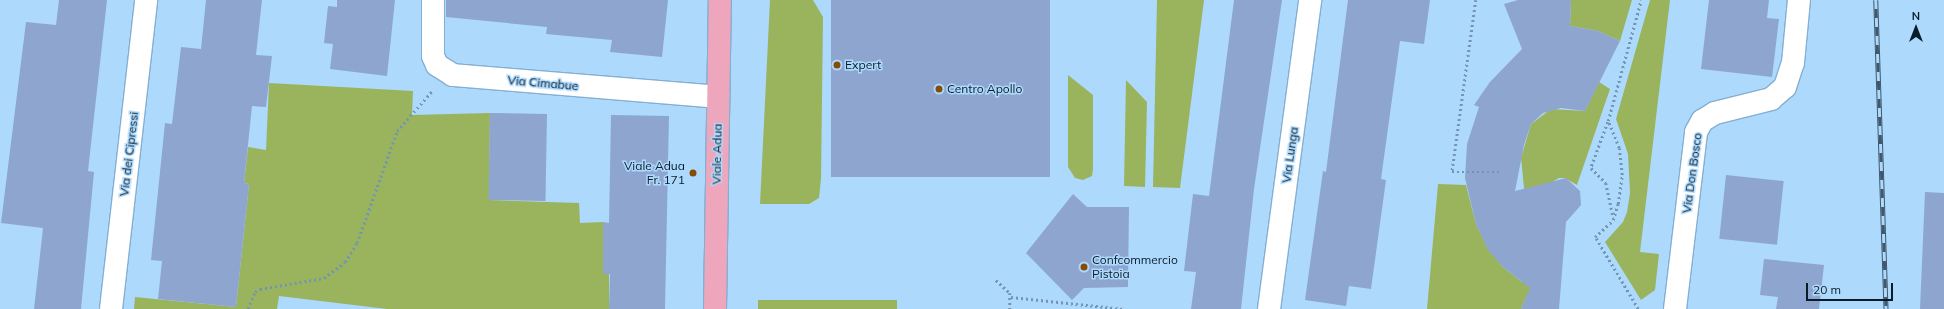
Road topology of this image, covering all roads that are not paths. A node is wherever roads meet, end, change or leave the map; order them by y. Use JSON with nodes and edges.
{"nodes":[{"id":1,"x":146,"y":0,"type":"edge"},
{"id":2,"x":433,"y":0,"type":"edge"},
{"id":3,"x":720,"y":0,"type":"edge"},
{"id":4,"x":1310,"y":0,"type":"edge"},
{"id":5,"x":1799,"y":0,"type":"edge"},
{"id":6,"x":718,"y":97,"type":"junction"},
{"id":7,"x":111,"y":309,"type":"edge"},
{"id":8,"x":715,"y":309,"type":"edge"},
{"id":9,"x":1269,"y":309,"type":"edge"},
{"id":10,"x":1674,"y":309,"type":"edge"}],
"edges":[{"from":1,"to":7,"type":"street","name":"Via dei Cipressi"},
{"from":2,"to":6,"type":"street","name":"Via Cimabue"},
{"from":3,"to":6,"type":"main road","name":"Viale Adua"},
{"from":4,"to":9,"type":"street","name":"Via Lunga"},
{"from":5,"to":10,"type":"street","name":"Via Don Bosco"},
{"from":6,"to":8,"type":"main road","name":"Viale Adua"}]}
